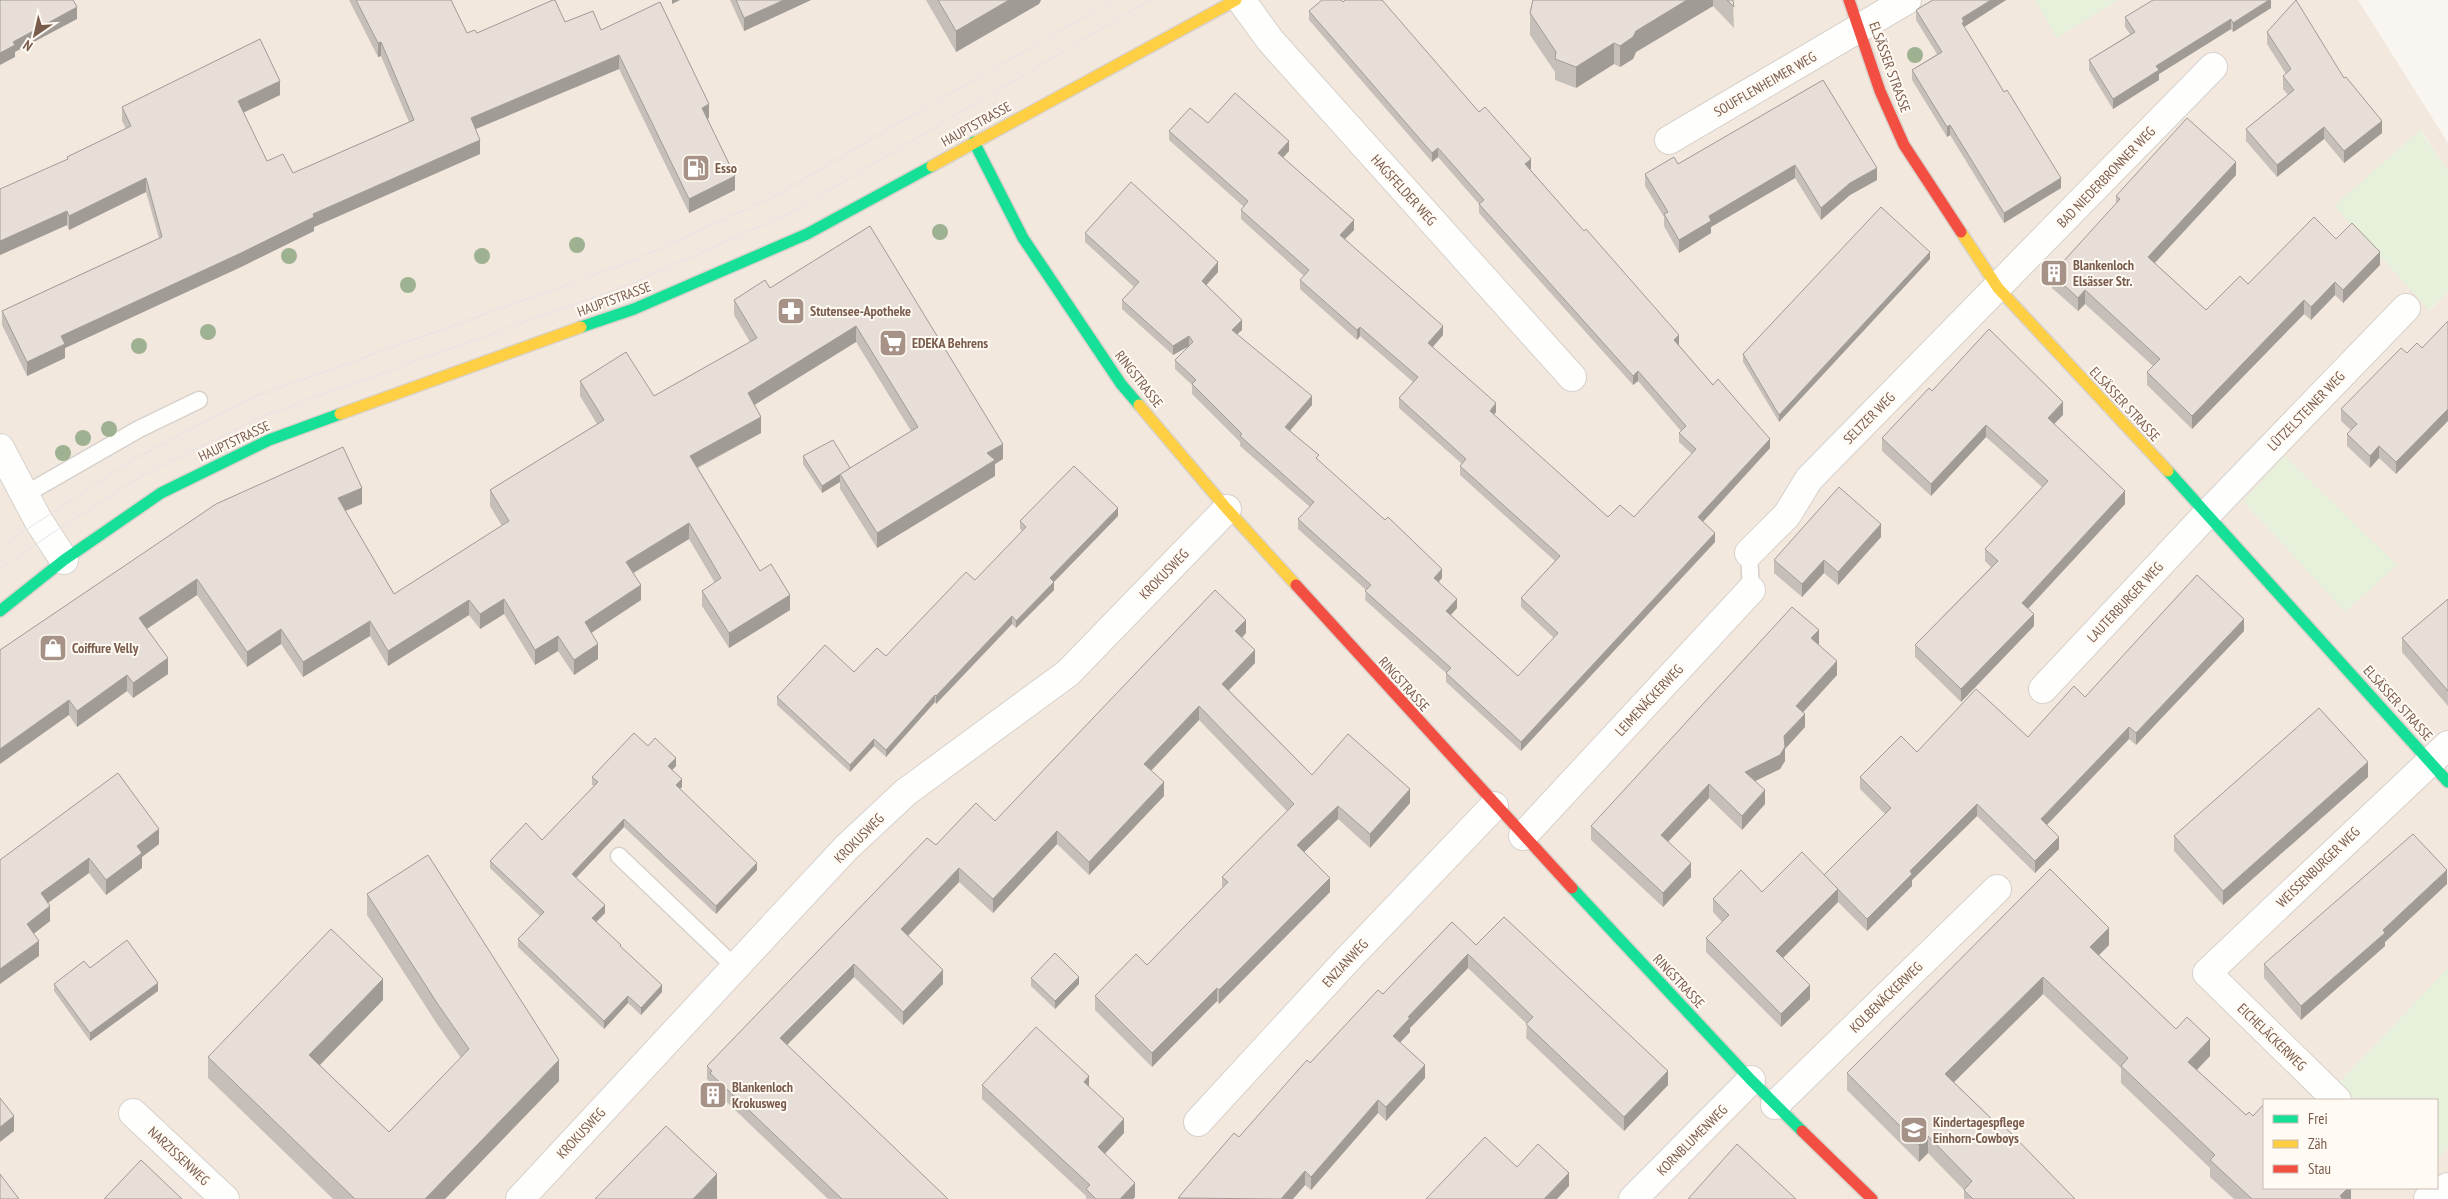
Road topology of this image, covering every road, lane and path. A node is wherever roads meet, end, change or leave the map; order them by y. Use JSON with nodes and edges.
{"nodes":[{"id":1,"x":1242,"y":0,"type":"edge"},
{"id":2,"x":1849,"y":0,"type":"edge"},
{"id":3,"x":1907,"y":0,"type":"edge"},
{"id":4,"x":1220,"y":4,"type":"edge"},
{"id":5,"x":1860,"y":29,"type":"junction"},
{"id":6,"x":2213,"y":67,"type":"dead end"},
{"id":7,"x":1669,"y":140,"type":"dead end"},
{"id":8,"x":974,"y":142,"type":"junction"},
{"id":9,"x":1998,"y":288,"type":"junction"},
{"id":10,"x":2406,"y":308,"type":"dead end"},
{"id":11,"x":1572,"y":377,"type":"dead end"},
{"id":12,"x":199,"y":400,"type":"dead end"},
{"id":13,"x":0,"y":448,"type":"edge"},
{"id":14,"x":24,"y":495,"type":"junction"},
{"id":15,"x":1227,"y":509,"type":"junction"},
{"id":16,"x":2207,"y":514,"type":"junction"},
{"id":17,"x":1749,"y":554,"type":"joint"},
{"id":18,"x":64,"y":560,"type":"junction"},
{"id":19,"x":1751,"y":590,"type":"joint"},
{"id":20,"x":0,"y":611,"type":"edge"},
{"id":21,"x":2043,"y":689,"type":"dead end"},
{"id":22,"x":2439,"y":753,"type":"edge"},
{"id":23,"x":2448,"y":782,"type":"edge"},
{"id":24,"x":1494,"y":806,"type":"junction"},
{"id":25,"x":1523,"y":836,"type":"junction"},
{"id":26,"x":619,"y":856,"type":"dead end"},
{"id":27,"x":1997,"y":889,"type":"dead end"},
{"id":28,"x":736,"y":968,"type":"junction"},
{"id":29,"x":2207,"y":973,"type":"joint"},
{"id":30,"x":1751,"y":1080,"type":"junction"},
{"id":31,"x":2336,"y":1099,"type":"edge"},
{"id":32,"x":1775,"y":1105,"type":"junction"},
{"id":33,"x":133,"y":1113,"type":"dead end"},
{"id":34,"x":1198,"y":1122,"type":"dead end"},
{"id":35,"x":225,"y":1199,"type":"edge"},
{"id":36,"x":520,"y":1199,"type":"edge"},
{"id":37,"x":1633,"y":1199,"type":"edge"},
{"id":38,"x":1872,"y":1199,"type":"edge"}],
"edges":[{"from":1,"to":11,"type":"street","name":"HAGSFELDER WEG"},
{"from":2,"to":5,"type":"street","name":"ELSÄSSER STRASSE"},
{"from":3,"to":5,"type":"street","name":"SOUFFLENHEIMER WEG"},
{"from":4,"to":8,"type":"street","name":"HAUPTSTRASSE"},
{"from":5,"to":7,"type":"street","name":"SOUFFLENHEIMER WEG"},
{"from":5,"to":9,"type":"street","name":"ELSÄSSER STRASSE"},
{"from":6,"to":9,"type":"street","name":"BAD NIEDERBRONNER WEG"},
{"from":8,"to":15,"type":"street","name":"RINGSTRASSE"},
{"from":8,"to":18,"type":"street","name":"HAUPTSTRASSE"},
{"from":9,"to":16,"type":"street","name":"ELSÄSSER STRASSE"},
{"from":9,"to":17,"type":"street","name":"SELTZER WEG"},
{"from":10,"to":16,"type":"street","name":"LÜTZELSTEINER WEG"},
{"from":12,"to":14,"type":"lane"},
{"from":13,"to":14,"type":"street"},
{"from":14,"to":18,"type":"street"},
{"from":15,"to":24,"type":"street","name":"RINGSTRASSE"},
{"from":15,"to":28,"type":"street","name":"KROKUSWEG"},
{"from":16,"to":21,"type":"street","name":"LAUTERBURGER WEG"},
{"from":16,"to":22,"type":"street","name":"ELSÄSSER STRASSE"},
{"from":17,"to":19,"type":"lane","name":"LEIMENÄCKERWEG"},
{"from":18,"to":20,"type":"street","name":"HAUPTSTRASSE"},
{"from":19,"to":25,"type":"street","name":"LEIMENÄCKERWEG"},
{"from":22,"to":23,"type":"street","name":"ELSÄSSER STRASSE"},
{"from":22,"to":29,"type":"street","name":"WEISSENBURGER WEG"},
{"from":24,"to":25,"type":"street","name":"RINGSTRASSE"},
{"from":24,"to":34,"type":"street","name":"ENZIANWEG"},
{"from":25,"to":30,"type":"street","name":"RINGSTRASSE"},
{"from":26,"to":28,"type":"lane"},
{"from":27,"to":32,"type":"street","name":"KOLBENÄCKERWEG"},
{"from":28,"to":36,"type":"street","name":"KROKUSWEG"},
{"from":29,"to":31,"type":"street","name":"EICHELÄCKERWEG"},
{"from":30,"to":32,"type":"street","name":"RINGSTRASSE"},
{"from":30,"to":37,"type":"street","name":"KORNBLUMENWEG"},
{"from":32,"to":38,"type":"street","name":"RINGSTRASSE"},
{"from":33,"to":35,"type":"street","name":"NARZISSENWEG"}]}
